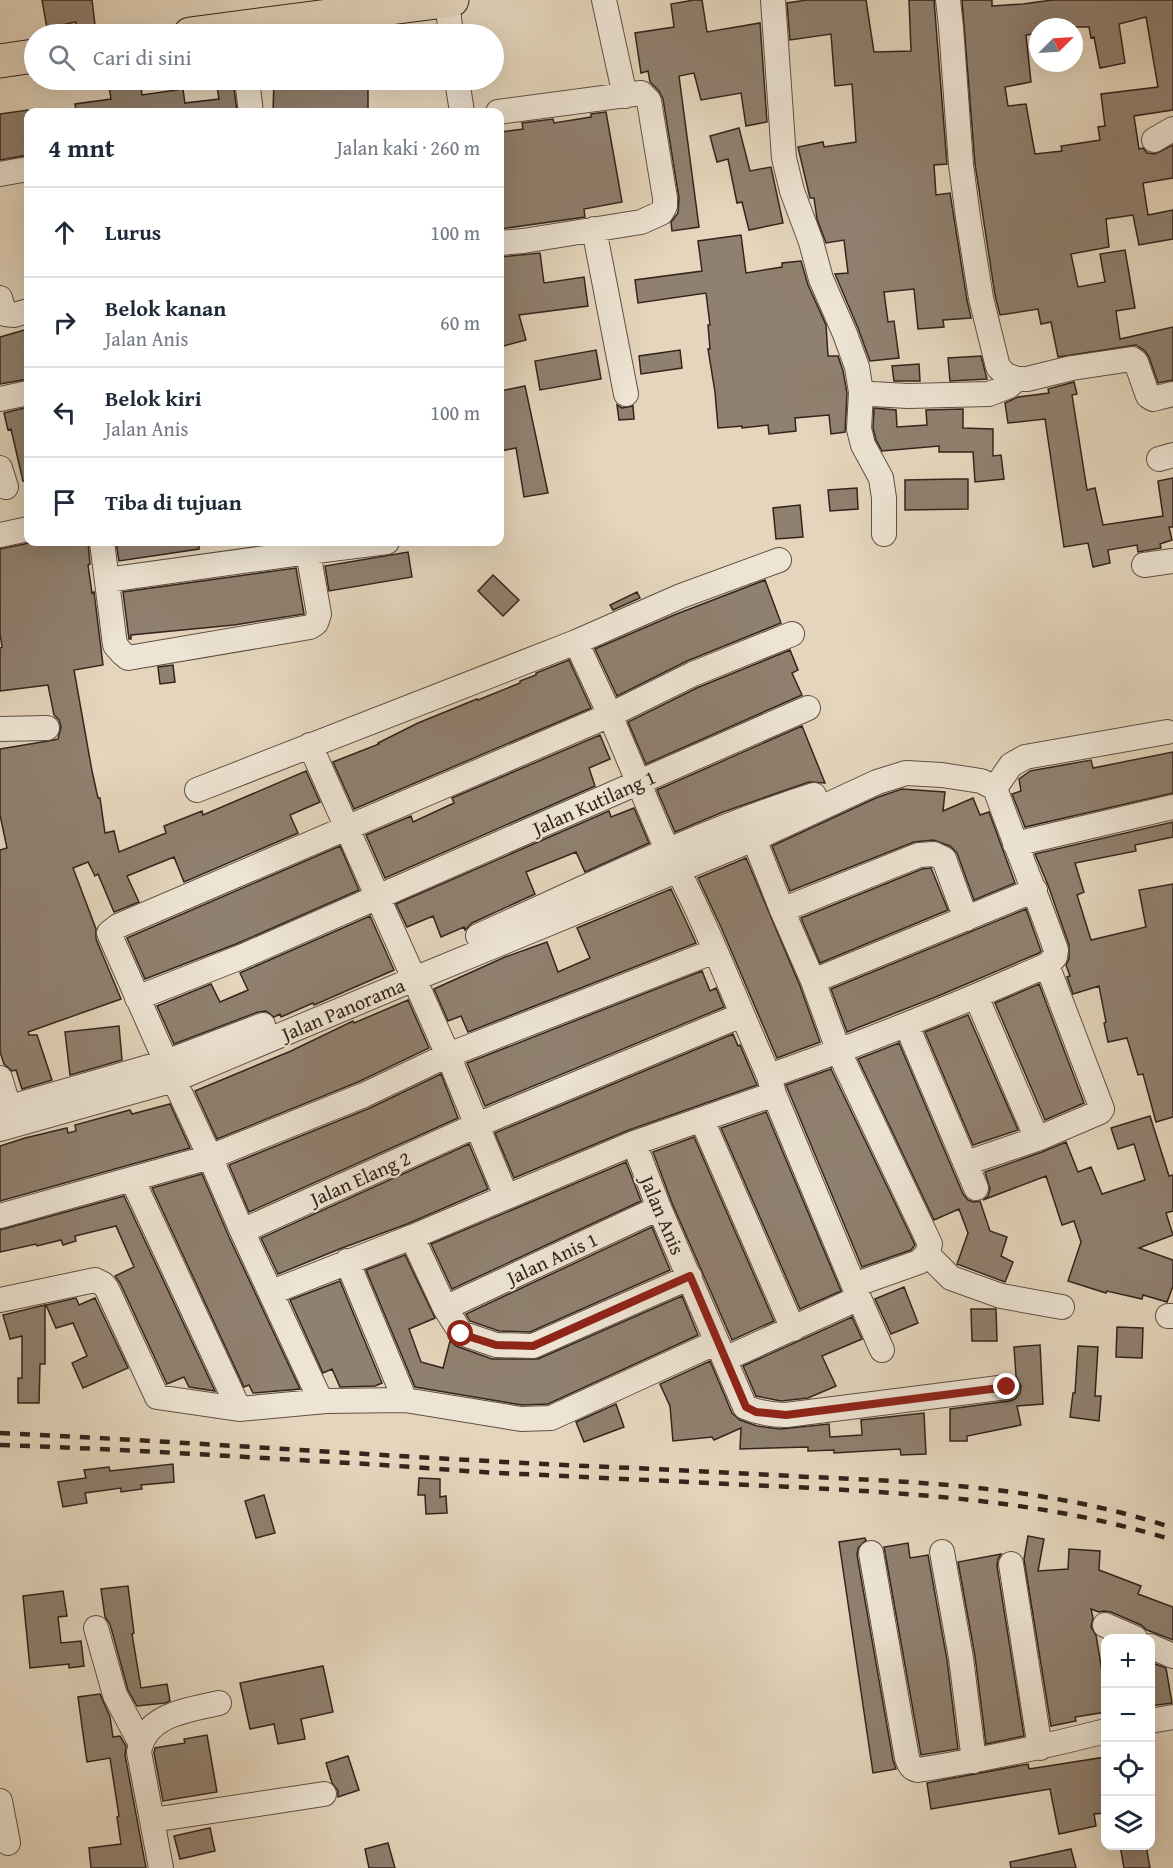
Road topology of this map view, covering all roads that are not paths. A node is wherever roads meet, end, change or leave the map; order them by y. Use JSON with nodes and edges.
{"nodes":[{"id":1,"x":450,"y":0,"type":"edge"},
{"id":2,"x":604,"y":0,"type":"edge"},
{"id":3,"x":774,"y":0,"type":"edge"},
{"id":4,"x":948,"y":0,"type":"edge"},
{"id":5,"x":290,"y":11,"type":"edge"},
{"id":6,"x":258,"y":24,"type":"edge"},
{"id":7,"x":451,"y":24,"type":"edge"},
{"id":8,"x":24,"y":57,"type":"edge"},
{"id":9,"x":0,"y":61,"type":"edge"},
{"id":10,"x":248,"y":90,"type":"edge"},
{"id":11,"x":459,"y":90,"type":"edge"},
{"id":12,"x":625,"y":96,"type":"junction"},
{"id":13,"x":250,"y":108,"type":"edge"},
{"id":14,"x":461,"y":108,"type":"edge"},
{"id":15,"x":504,"y":111,"type":"edge"},
{"id":16,"x":24,"y":170,"type":"edge"},
{"id":17,"x":0,"y":174,"type":"edge"},
{"id":18,"x":594,"y":229,"type":"junction"},
{"id":19,"x":504,"y":243,"type":"edge"},
{"id":20,"x":1,"y":307,"type":"edge"},
{"id":21,"x":24,"y":312,"type":"edge"},
{"id":22,"x":1017,"y":379,"type":"junction"},
{"id":23,"x":861,"y":392,"type":"junction"},
{"id":24,"x":24,"y":394,"type":"edge"},
{"id":25,"x":626,"y":394,"type":"dead end"},
{"id":26,"x":1173,"y":394,"type":"edge"},
{"id":27,"x":0,"y":399,"type":"edge"},
{"id":28,"x":24,"y":530,"type":"edge"},
{"id":29,"x":884,"y":534,"type":"dead end"},
{"id":30,"x":0,"y":535,"type":"edge"},
{"id":31,"x":103,"y":546,"type":"edge"},
{"id":32,"x":323,"y":546,"type":"edge"},
{"id":33,"x":307,"y":547,"type":"edge"},
{"id":34,"x":779,"y":560,"type":"dead end"},
{"id":35,"x":1173,"y":561,"type":"edge"},
{"id":36,"x":1144,"y":565,"type":"dead end"},
{"id":37,"x":107,"y":580,"type":"junction"},
{"id":38,"x":792,"y":634,"type":"dead end"},
{"id":39,"x":576,"y":642,"type":"junction"},
{"id":40,"x":808,"y":708,"type":"dead end"},
{"id":41,"x":610,"y":715,"type":"junction"},
{"id":42,"x":47,"y":728,"type":"dead end"},
{"id":43,"x":0,"y":729,"type":"edge"},
{"id":44,"x":1167,"y":732,"type":"dead end"},
{"id":45,"x":310,"y":745,"type":"junction"},
{"id":46,"x":638,"y":782,"type":"junction"},
{"id":47,"x":995,"y":788,"type":"junction"},
{"id":48,"x":197,"y":790,"type":"dead end"},
{"id":49,"x":814,"y":795,"type":"dead end"},
{"id":50,"x":1173,"y":807,"type":"edge"},
{"id":51,"x":347,"y":826,"type":"junction"},
{"id":52,"x":754,"y":839,"type":"junction"},
{"id":53,"x":1015,"y":844,"type":"junction"},
{"id":54,"x":673,"y":860,"type":"junction"},
{"id":55,"x":1035,"y":890,"type":"junction"},
{"id":56,"x":379,"y":897,"type":"junction"},
{"id":57,"x":782,"y":910,"type":"junction"},
{"id":58,"x":966,"y":919,"type":"junction"},
{"id":59,"x":715,"y":951,"type":"junction"},
{"id":60,"x":1047,"y":965,"type":"junction"},
{"id":61,"x":411,"y":973,"type":"junction"},
{"id":62,"x":813,"y":981,"type":"junction"},
{"id":63,"x":976,"y":996,"type":"junction"},
{"id":64,"x":137,"y":998,"type":"junction"},
{"id":65,"x":742,"y":1015,"type":"junction"},
{"id":66,"x":907,"y":1026,"type":"junction"},
{"id":67,"x":839,"y":1052,"type":"junction"},
{"id":68,"x":448,"y":1055,"type":"junction"},
{"id":69,"x":170,"y":1071,"type":"junction"},
{"id":70,"x":0,"y":1078,"type":"edge"},
{"id":71,"x":771,"y":1085,"type":"junction"},
{"id":72,"x":3,"y":1116,"type":"edge"},
{"id":73,"x":702,"y":1120,"type":"junction"},
{"id":74,"x":477,"y":1125,"type":"junction"},
{"id":75,"x":1037,"y":1139,"type":"junction"},
{"id":76,"x":634,"y":1143,"type":"junction"},
{"id":77,"x":210,"y":1156,"type":"junction"},
{"id":78,"x":966,"y":1163,"type":"junction"},
{"id":79,"x":132,"y":1179,"type":"junction"},
{"id":80,"x":976,"y":1188,"type":"dead end"},
{"id":81,"x":506,"y":1197,"type":"junction"},
{"id":82,"x":659,"y":1208,"type":"junction"},
{"id":83,"x":0,"y":1216,"type":"edge"},
{"id":84,"x":242,"y":1231,"type":"junction"},
{"id":85,"x":411,"y":1238,"type":"junction"},
{"id":86,"x":927,"y":1254,"type":"junction"},
{"id":87,"x":347,"y":1261,"type":"junction"},
{"id":88,"x":690,"y":1276,"type":"junction"},
{"id":89,"x":856,"y":1291,"type":"junction"},
{"id":90,"x":272,"y":1292,"type":"junction"},
{"id":91,"x":0,"y":1300,"type":"edge"},
{"id":92,"x":1062,"y":1307,"type":"dead end"},
{"id":93,"x":445,"y":1308,"type":"junction"},
{"id":94,"x":793,"y":1329,"type":"junction"},
{"id":95,"x":721,"y":1350,"type":"junction"},
{"id":96,"x":882,"y":1350,"type":"dead end"},
{"id":97,"x":1007,"y":1387,"type":"dead end"},
{"id":98,"x":405,"y":1400,"type":"junction"},
{"id":99,"x":326,"y":1401,"type":"junction"},
{"id":100,"x":239,"y":1409,"type":"junction"},
{"id":101,"x":942,"y":1552,"type":"dead end"},
{"id":102,"x":871,"y":1553,"type":"dead end"},
{"id":103,"x":1011,"y":1564,"type":"dead end"},
{"id":104,"x":1104,"y":1624,"type":"edge"},
{"id":105,"x":96,"y":1628,"type":"dead end"},
{"id":106,"x":1126,"y":1634,"type":"edge"},
{"id":107,"x":1155,"y":1648,"type":"edge"},
{"id":108,"x":1173,"y":1656,"type":"edge"},
{"id":109,"x":219,"y":1703,"type":"dead end"},
{"id":110,"x":1173,"y":1717,"type":"edge"},
{"id":111,"x":1155,"y":1720,"type":"edge"},
{"id":112,"x":1101,"y":1732,"type":"edge"},
{"id":113,"x":140,"y":1742,"type":"junction"},
{"id":114,"x":1040,"y":1748,"type":"junction"},
{"id":115,"x":974,"y":1761,"type":"junction"},
{"id":116,"x":324,"y":1794,"type":"dead end"},
{"id":117,"x":0,"y":1806,"type":"edge"},
{"id":118,"x":152,"y":1820,"type":"junction"},
{"id":119,"x":8,"y":1843,"type":"dead end"},
{"id":120,"x":161,"y":1868,"type":"edge"}],
"edges":[{"from":1,"to":5,"type":"highway"},
{"from":1,"to":7,"type":"street"},
{"from":2,"to":12,"type":"street"},
{"from":3,"to":23,"type":"street"},
{"from":4,"to":22,"type":"street"},
{"from":5,"to":6,"type":"highway"},
{"from":8,"to":9,"type":"highway"},
{"from":10,"to":13,"type":"street"},
{"from":11,"to":14,"type":"street"},
{"from":12,"to":15,"type":"street"},
{"from":12,"to":18,"type":"street"},
{"from":16,"to":17,"type":"street"},
{"from":18,"to":19,"type":"street"},
{"from":18,"to":25,"type":"street"},
{"from":20,"to":21,"type":"street"},
{"from":22,"to":23,"type":"street"},
{"from":22,"to":26,"type":"street"},
{"from":23,"to":29,"type":"street"},
{"from":24,"to":27,"type":"street"},
{"from":28,"to":30,"type":"street"},
{"from":31,"to":37,"type":"street"},
{"from":32,"to":33,"type":"street"},
{"from":33,"to":37,"type":"street"},
{"from":33,"to":37,"type":"street"},
{"from":34,"to":39,"type":"street"},
{"from":35,"to":36,"type":"street"},
{"from":38,"to":41,"type":"street"},
{"from":39,"to":41,"type":"street"},
{"from":39,"to":45,"type":"street"},
{"from":40,"to":46,"type":"street","name":"Jalan Kutilang 1"},
{"from":41,"to":46,"type":"street"},
{"from":41,"to":51,"type":"street"},
{"from":42,"to":43,"type":"street"},
{"from":44,"to":47,"type":"street"},
{"from":45,"to":48,"type":"street"},
{"from":45,"to":51,"type":"street"},
{"from":46,"to":54,"type":"street"},
{"from":46,"to":56,"type":"street","name":"Jalan Kutilang 1"},
{"from":47,"to":52,"type":"street"},
{"from":47,"to":53,"type":"street"},
{"from":49,"to":54,"type":"street"},
{"from":50,"to":53,"type":"street"},
{"from":51,"to":56,"type":"street"},
{"from":51,"to":64,"type":"street"},
{"from":52,"to":54,"type":"street"},
{"from":52,"to":57,"type":"street"},
{"from":53,"to":55,"type":"street"},
{"from":54,"to":59,"type":"street"},
{"from":54,"to":61,"type":"street","name":"Jalan Panorama"},
{"from":55,"to":58,"type":"street"},
{"from":55,"to":60,"type":"street"},
{"from":56,"to":61,"type":"street"},
{"from":56,"to":64,"type":"street","name":"Jalan Kutilang 1"},
{"from":57,"to":58,"type":"street"},
{"from":57,"to":62,"type":"street"},
{"from":58,"to":62,"type":"street"},
{"from":59,"to":65,"type":"street"},
{"from":59,"to":68,"type":"street"},
{"from":60,"to":63,"type":"street"},
{"from":60,"to":75,"type":"street"},
{"from":61,"to":68,"type":"street"},
{"from":61,"to":69,"type":"street","name":"Jalan Panorama"},
{"from":62,"to":67,"type":"street"},
{"from":63,"to":66,"type":"street"},
{"from":63,"to":75,"type":"street"},
{"from":64,"to":69,"type":"street"},
{"from":65,"to":71,"type":"street"},
{"from":65,"to":74,"type":"street","name":"Jalan Elang 2"},
{"from":66,"to":67,"type":"street"},
{"from":66,"to":78,"type":"street"},
{"from":67,"to":71,"type":"street"},
{"from":67,"to":86,"type":"street"},
{"from":68,"to":74,"type":"street"},
{"from":68,"to":77,"type":"street"},
{"from":69,"to":72,"type":"street","name":"Jalan Panorama"},
{"from":69,"to":77,"type":"street"},
{"from":70,"to":72,"type":"street"},
{"from":71,"to":73,"type":"street"},
{"from":71,"to":89,"type":"street"},
{"from":73,"to":76,"type":"street"},
{"from":73,"to":94,"type":"street"},
{"from":74,"to":81,"type":"street"},
{"from":74,"to":84,"type":"street","name":"Jalan Elang 2"},
{"from":75,"to":78,"type":"street"},
{"from":76,"to":81,"type":"street"},
{"from":76,"to":82,"type":"street","name":"Jalan Anis"},
{"from":77,"to":79,"type":"street"},
{"from":77,"to":84,"type":"street"},
{"from":78,"to":80,"type":"street"},
{"from":79,"to":83,"type":"street"},
{"from":79,"to":100,"type":"street"},
{"from":81,"to":85,"type":"street"},
{"from":82,"to":88,"type":"street","name":"Jalan Anis"},
{"from":82,"to":93,"type":"street","name":"Jalan Anis 1"},
{"from":84,"to":90,"type":"street"},
{"from":85,"to":87,"type":"street"},
{"from":85,"to":93,"type":"street"},
{"from":86,"to":89,"type":"street"},
{"from":86,"to":92,"type":"street"},
{"from":87,"to":90,"type":"street"},
{"from":87,"to":98,"type":"street"},
{"from":88,"to":93,"type":"street"},
{"from":88,"to":95,"type":"street","name":"Jalan Anis"},
{"from":89,"to":94,"type":"street"},
{"from":89,"to":96,"type":"street"},
{"from":90,"to":99,"type":"street"},
{"from":91,"to":100,"type":"street"},
{"from":94,"to":95,"type":"street"},
{"from":95,"to":97,"type":"street","name":"Jalan Anis"},
{"from":95,"to":98,"type":"street"},
{"from":98,"to":99,"type":"street"},
{"from":99,"to":100,"type":"street"},
{"from":101,"to":115,"type":"street"},
{"from":102,"to":115,"type":"street"},
{"from":103,"to":114,"type":"street"},
{"from":104,"to":106,"type":"street"},
{"from":105,"to":113,"type":"street"},
{"from":107,"to":108,"type":"street"},
{"from":109,"to":113,"type":"street"},
{"from":110,"to":111,"type":"street"},
{"from":112,"to":114,"type":"street"},
{"from":113,"to":118,"type":"street"},
{"from":114,"to":115,"type":"street"},
{"from":116,"to":118,"type":"street"},
{"from":117,"to":119,"type":"street"},
{"from":118,"to":120,"type":"street"}]}
